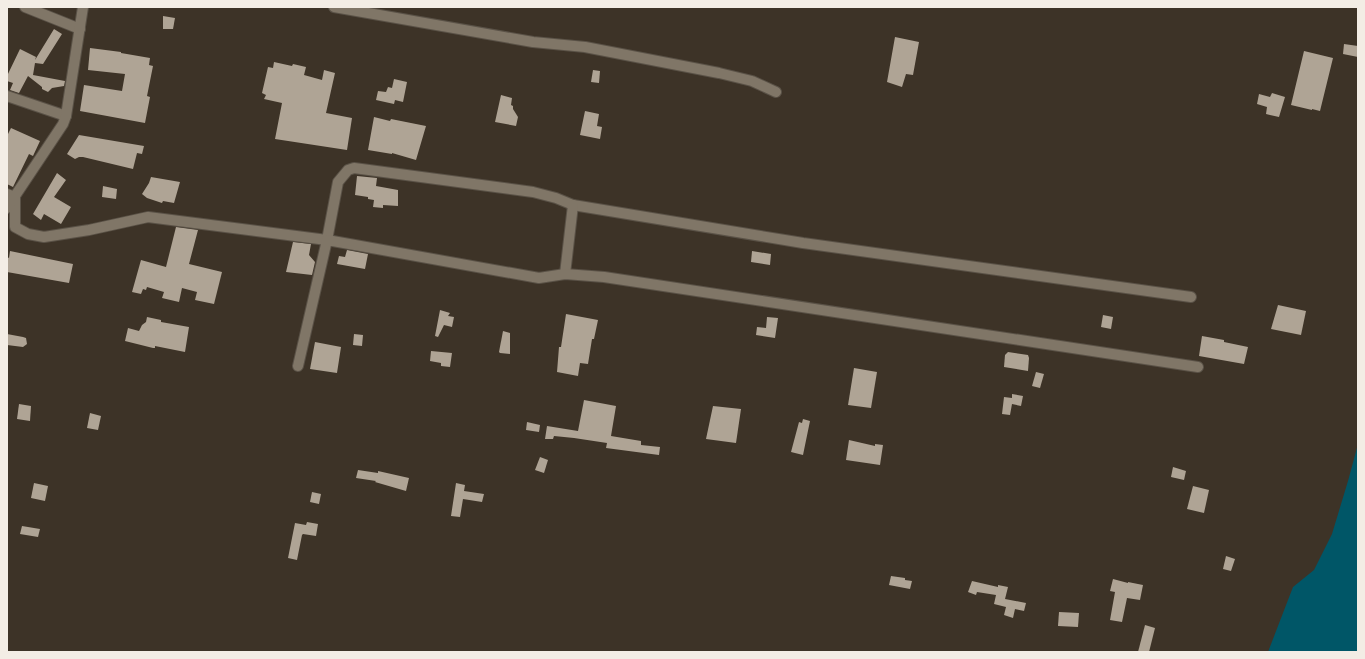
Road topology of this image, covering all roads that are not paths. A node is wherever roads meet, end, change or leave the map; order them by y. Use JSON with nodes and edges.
{"nodes":[{"id":1,"x":25,"y":7,"type":"edge"},
{"id":2,"x":83,"y":7,"type":"edge"},
{"id":3,"x":334,"y":7,"type":"edge"},
{"id":4,"x":80,"y":29,"type":"junction"},
{"id":5,"x":776,"y":92,"type":"dead end"},
{"id":6,"x":7,"y":96,"type":"edge"},
{"id":7,"x":66,"y":116,"type":"junction"},
{"id":8,"x":11,"y":195,"type":"edge"},
{"id":9,"x":573,"y":205,"type":"junction"},
{"id":10,"x":7,"y":208,"type":"edge"},
{"id":11,"x":327,"y":240,"type":"junction"},
{"id":12,"x":565,"y":274,"type":"junction"},
{"id":13,"x":1191,"y":297,"type":"dead end"},
{"id":14,"x":298,"y":366,"type":"dead end"},
{"id":15,"x":1198,"y":367,"type":"dead end"}],
"edges":[{"from":1,"to":4,"type":"street"},
{"from":2,"to":4,"type":"street"},
{"from":3,"to":5,"type":"street"},
{"from":4,"to":7,"type":"street"},
{"from":6,"to":7,"type":"street"},
{"from":7,"to":8,"type":"street"},
{"from":8,"to":10,"type":"street"},
{"from":8,"to":11,"type":"street"},
{"from":9,"to":11,"type":"street"},
{"from":9,"to":12,"type":"street"},
{"from":9,"to":13,"type":"street"},
{"from":11,"to":12,"type":"street"},
{"from":11,"to":14,"type":"street"},
{"from":12,"to":15,"type":"street"}]}
